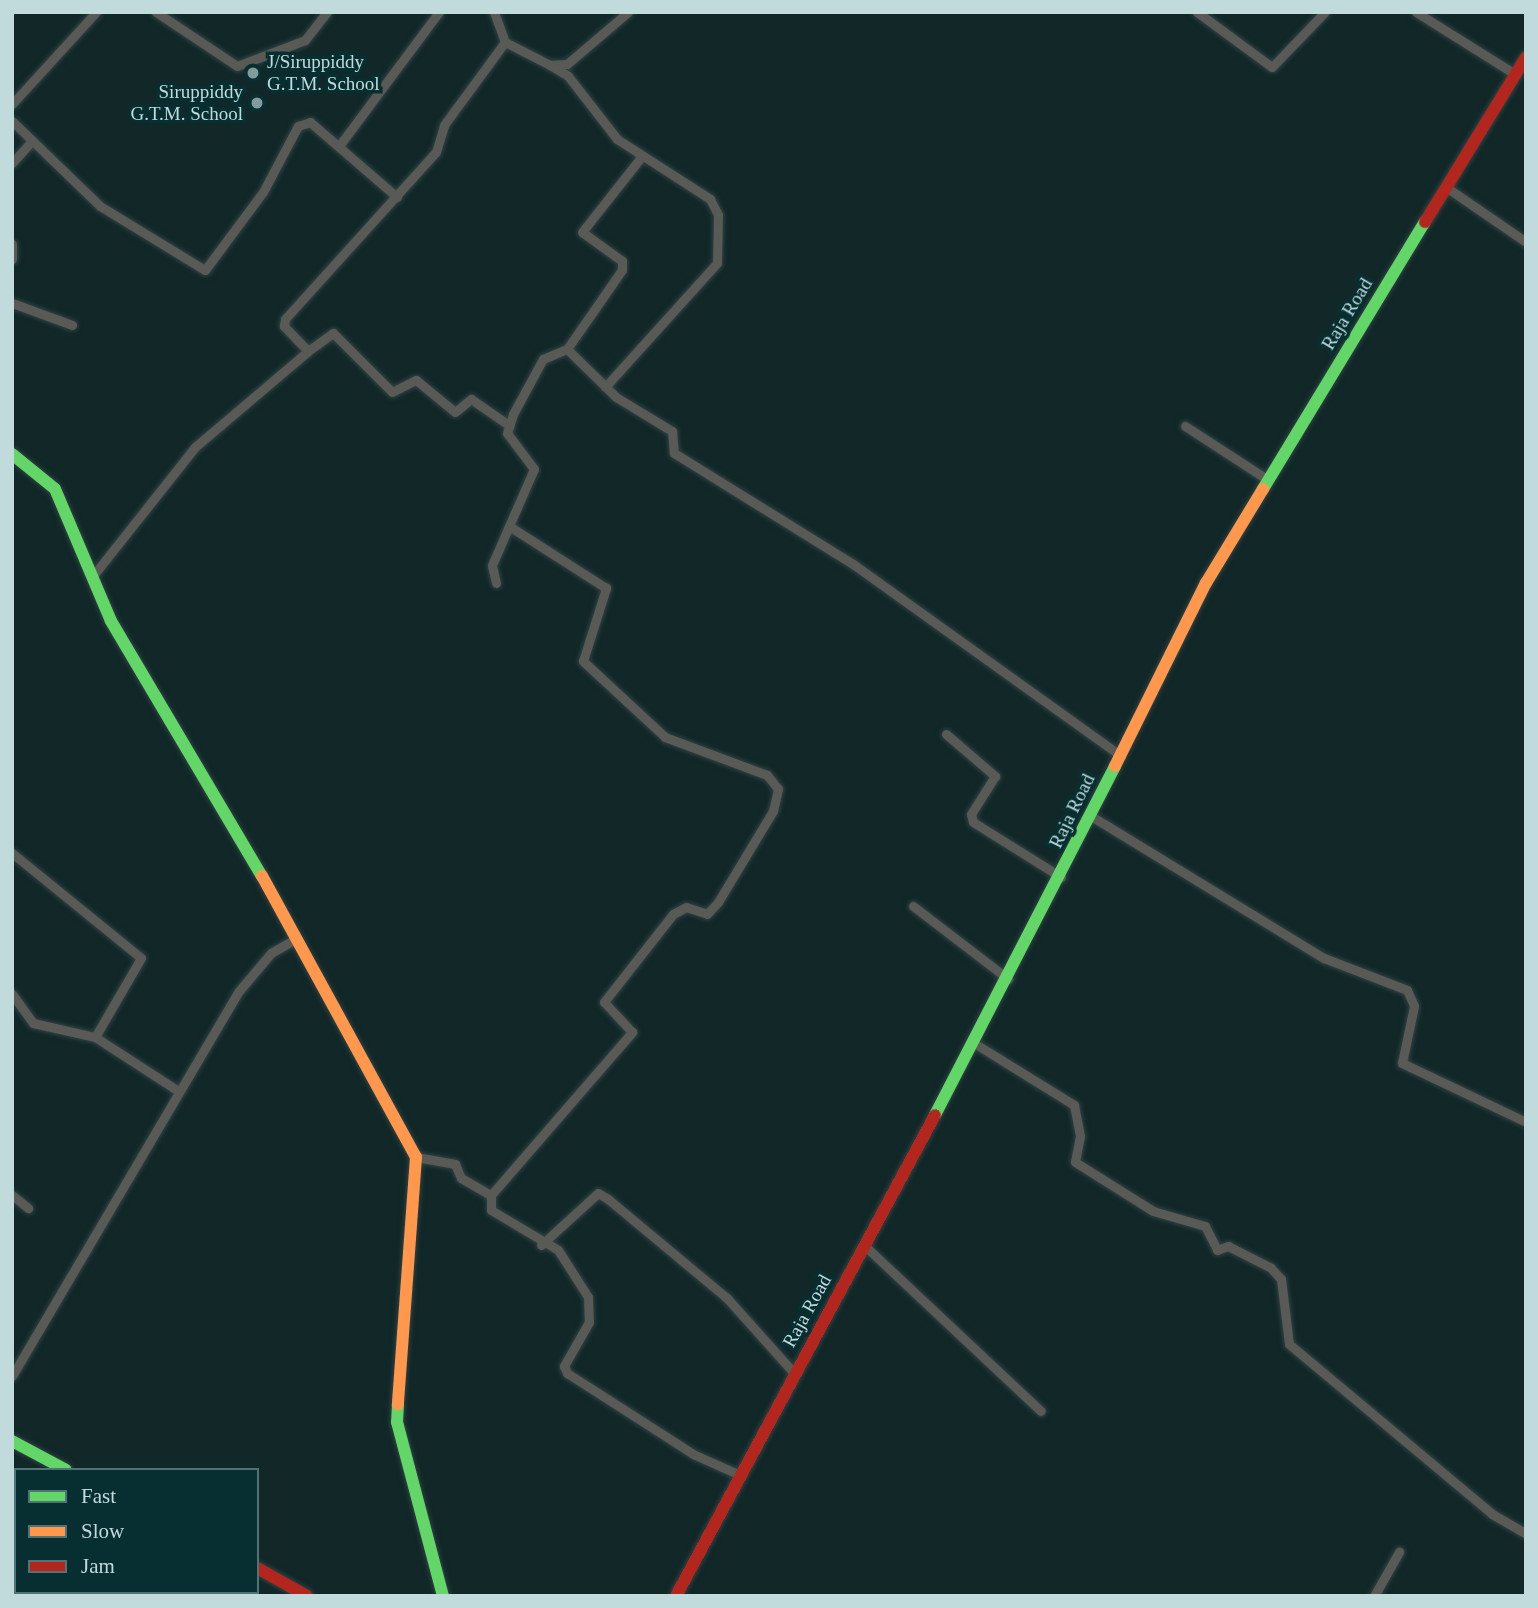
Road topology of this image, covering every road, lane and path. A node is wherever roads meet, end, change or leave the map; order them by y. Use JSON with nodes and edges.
{"nodes":[{"id":1,"x":96,"y":12,"type":"edge"},
{"id":2,"x":156,"y":12,"type":"edge"},
{"id":3,"x":327,"y":12,"type":"edge"},
{"id":4,"x":439,"y":12,"type":"edge"},
{"id":5,"x":494,"y":12,"type":"edge"},
{"id":6,"x":628,"y":12,"type":"edge"},
{"id":7,"x":1197,"y":12,"type":"edge"},
{"id":8,"x":1325,"y":12,"type":"edge"},
{"id":9,"x":1416,"y":12,"type":"edge"},
{"id":10,"x":505,"y":42,"type":"junction"},
{"id":11,"x":1526,"y":57,"type":"edge"},
{"id":12,"x":550,"y":65,"type":"junction"},
{"id":13,"x":1515,"y":74,"type":"junction"},
{"id":14,"x":12,"y":104,"type":"edge"},
{"id":15,"x":12,"y":121,"type":"edge"},
{"id":16,"x":32,"y":141,"type":"junction"},
{"id":17,"x":339,"y":146,"type":"junction"},
{"id":18,"x":642,"y":156,"type":"junction"},
{"id":19,"x":12,"y":163,"type":"edge"},
{"id":20,"x":1446,"y":187,"type":"junction"},
{"id":21,"x":397,"y":197,"type":"junction"},
{"id":22,"x":1526,"y":242,"type":"edge"},
{"id":23,"x":12,"y":244,"type":"edge"},
{"id":24,"x":12,"y":259,"type":"edge"},
{"id":25,"x":12,"y":303,"type":"edge"},
{"id":26,"x":72,"y":325,"type":"dead end"},
{"id":27,"x":567,"y":349,"type":"junction"},
{"id":28,"x":308,"y":351,"type":"junction"},
{"id":29,"x":605,"y":387,"type":"junction"},
{"id":30,"x":510,"y":426,"type":"junction"},
{"id":31,"x":1185,"y":426,"type":"dead end"},
{"id":32,"x":12,"y":454,"type":"edge"},
{"id":33,"x":1268,"y":480,"type":"junction"},
{"id":34,"x":509,"y":526,"type":"junction"},
{"id":35,"x":92,"y":577,"type":"junction"},
{"id":36,"x":496,"y":583,"type":"dead end"},
{"id":37,"x":946,"y":734,"type":"dead end"},
{"id":38,"x":1121,"y":756,"type":"junction"},
{"id":39,"x":1091,"y":816,"type":"junction"},
{"id":40,"x":12,"y":853,"type":"edge"},
{"id":41,"x":1061,"y":877,"type":"junction"},
{"id":42,"x":913,"y":906,"type":"dead end"},
{"id":43,"x":297,"y":938,"type":"junction"},
{"id":44,"x":1008,"y":979,"type":"junction"},
{"id":45,"x":14,"y":999,"type":"edge"},
{"id":46,"x":94,"y":1037,"type":"junction"},
{"id":47,"x":974,"y":1043,"type":"junction"},
{"id":48,"x":177,"y":1090,"type":"junction"},
{"id":49,"x":1526,"y":1122,"type":"edge"},
{"id":50,"x":416,"y":1157,"type":"junction"},
{"id":51,"x":12,"y":1195,"type":"edge"},
{"id":52,"x":491,"y":1195,"type":"junction"},
{"id":53,"x":28,"y":1208,"type":"dead end"},
{"id":54,"x":541,"y":1245,"type":"junction"},
{"id":55,"x":865,"y":1246,"type":"junction"},
{"id":56,"x":795,"y":1374,"type":"junction"},
{"id":57,"x":12,"y":1377,"type":"edge"},
{"id":58,"x":1041,"y":1412,"type":"dead end"},
{"id":59,"x":12,"y":1441,"type":"edge"},
{"id":60,"x":62,"y":1468,"type":"edge"},
{"id":61,"x":740,"y":1475,"type":"junction"},
{"id":62,"x":1526,"y":1534,"type":"edge"},
{"id":63,"x":1399,"y":1552,"type":"dead end"},
{"id":64,"x":259,"y":1569,"type":"edge"},
{"id":65,"x":307,"y":1596,"type":"edge"},
{"id":66,"x":443,"y":1596,"type":"edge"},
{"id":67,"x":676,"y":1596,"type":"edge"},
{"id":68,"x":1374,"y":1596,"type":"edge"}],
"edges":[{"from":1,"to":14,"type":"street"},
{"from":2,"to":3,"type":"street"},
{"from":4,"to":17,"type":"street"},
{"from":5,"to":10,"type":"street"},
{"from":6,"to":12,"type":"street"},
{"from":7,"to":8,"type":"street"},
{"from":9,"to":13,"type":"street"},
{"from":10,"to":12,"type":"street"},
{"from":10,"to":21,"type":"street"},
{"from":11,"to":13,"type":"street","name":"Raja Road"},
{"from":12,"to":18,"type":"street"},
{"from":13,"to":20,"type":"street","name":"Raja Road"},
{"from":15,"to":16,"type":"street"},
{"from":16,"to":17,"type":"street"},
{"from":16,"to":19,"type":"street"},
{"from":17,"to":21,"type":"street"},
{"from":18,"to":27,"type":"street"},
{"from":18,"to":29,"type":"street"},
{"from":20,"to":22,"type":"street"},
{"from":20,"to":33,"type":"street","name":"Raja Road"},
{"from":21,"to":28,"type":"street"},
{"from":23,"to":24,"type":"street"},
{"from":25,"to":26,"type":"street"},
{"from":27,"to":29,"type":"street"},
{"from":27,"to":30,"type":"street"},
{"from":28,"to":30,"type":"street"},
{"from":28,"to":35,"type":"street"},
{"from":29,"to":38,"type":"street"},
{"from":30,"to":34,"type":"street"},
{"from":31,"to":33,"type":"street"},
{"from":32,"to":35,"type":"street"},
{"from":33,"to":38,"type":"street","name":"Raja Road"},
{"from":34,"to":36,"type":"street"},
{"from":34,"to":52,"type":"street"},
{"from":35,"to":43,"type":"street"},
{"from":37,"to":41,"type":"street"},
{"from":38,"to":39,"type":"street","name":"Raja Road"},
{"from":39,"to":41,"type":"street","name":"Raja Road"},
{"from":39,"to":49,"type":"street"},
{"from":40,"to":46,"type":"street"},
{"from":41,"to":44,"type":"street","name":"Raja Road"},
{"from":42,"to":44,"type":"street"},
{"from":43,"to":48,"type":"street"},
{"from":43,"to":50,"type":"street"},
{"from":44,"to":47,"type":"street","name":"Raja Road"},
{"from":45,"to":46,"type":"street"},
{"from":46,"to":48,"type":"street"},
{"from":47,"to":55,"type":"street","name":"Raja Road"},
{"from":47,"to":62,"type":"street"},
{"from":48,"to":57,"type":"street"},
{"from":50,"to":52,"type":"street"},
{"from":50,"to":66,"type":"street"},
{"from":51,"to":53,"type":"street"},
{"from":52,"to":54,"type":"street"},
{"from":54,"to":56,"type":"street"},
{"from":54,"to":61,"type":"street"},
{"from":55,"to":56,"type":"street","name":"Raja Road"},
{"from":55,"to":58,"type":"street"},
{"from":56,"to":61,"type":"street","name":"Raja Road"},
{"from":59,"to":60,"type":"street"},
{"from":61,"to":67,"type":"street","name":"Raja Road"},
{"from":63,"to":68,"type":"street"},
{"from":64,"to":65,"type":"street"}]}
